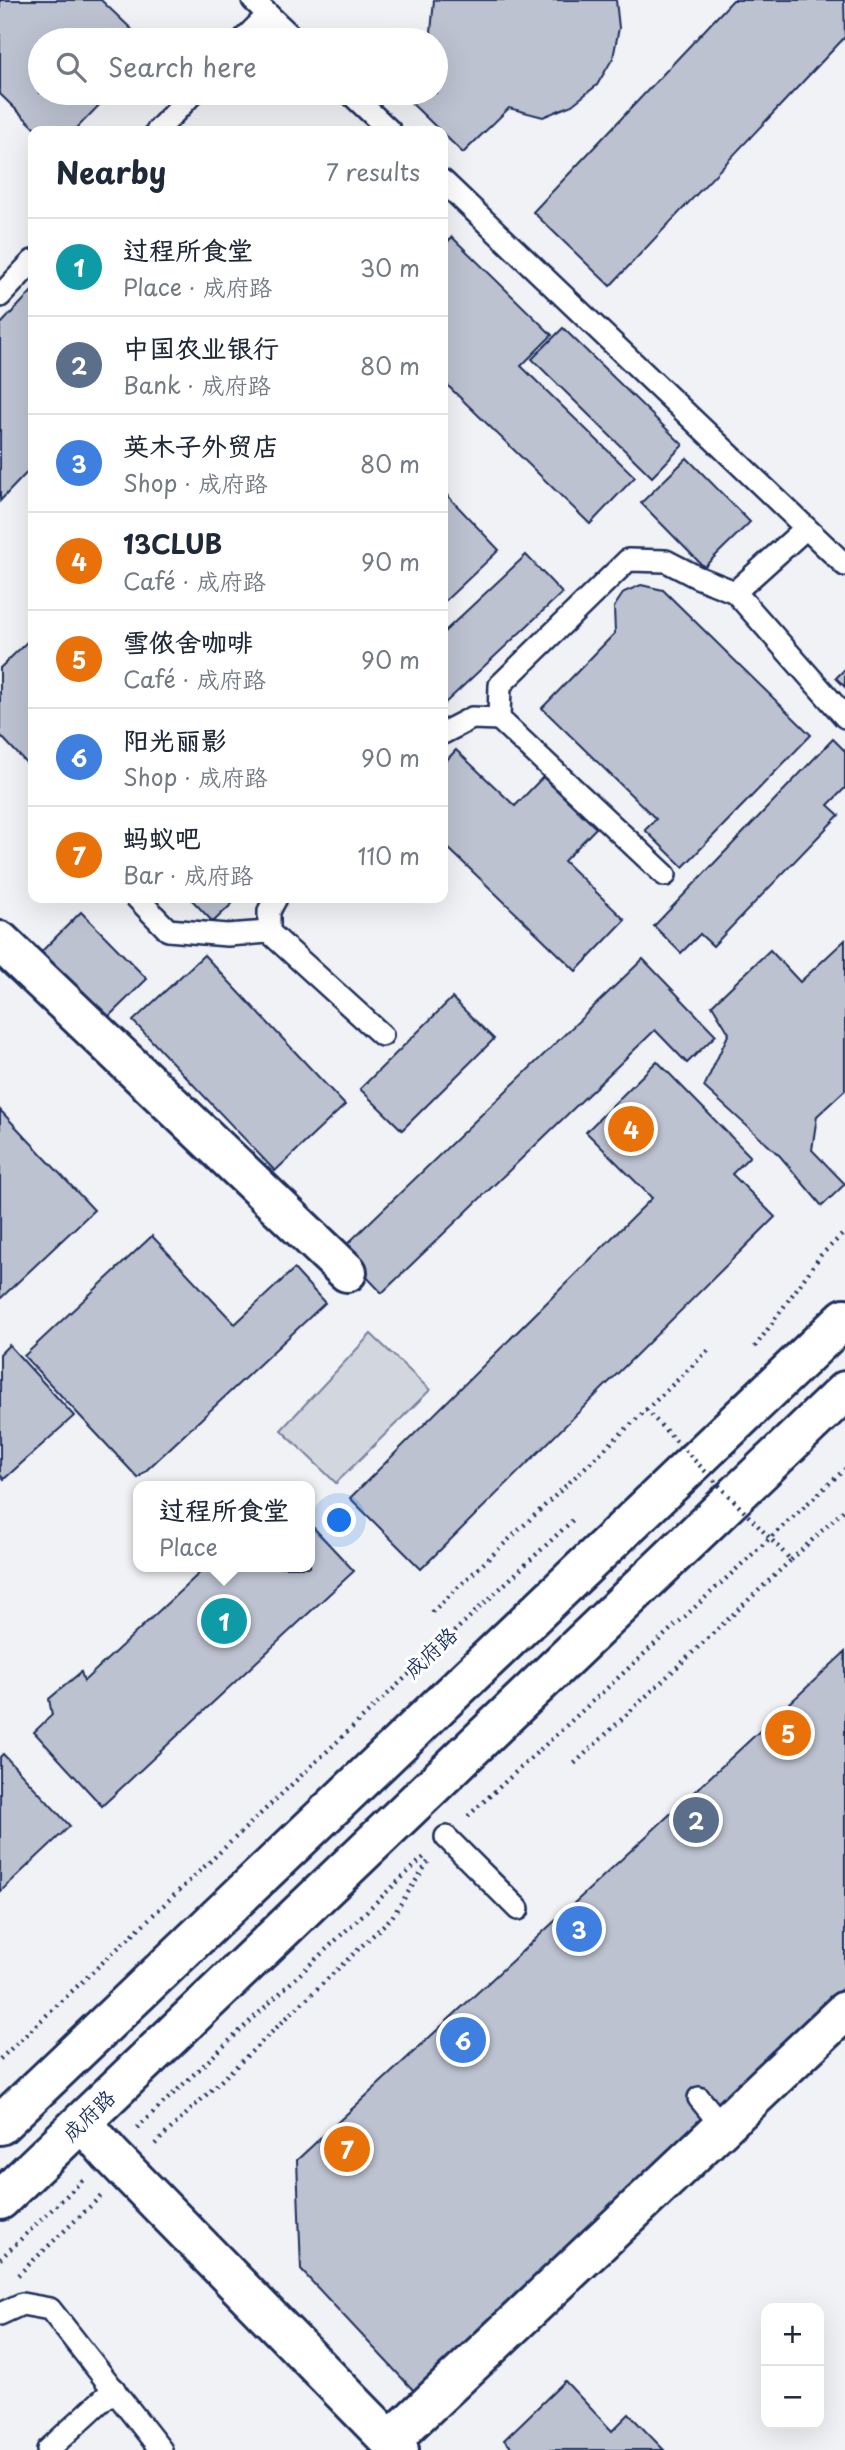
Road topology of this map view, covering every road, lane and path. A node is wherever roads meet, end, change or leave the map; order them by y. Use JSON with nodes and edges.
{"nodes":[{"id":1,"x":260,"y":7,"type":"edge"},
{"id":2,"x":249,"y":28,"type":"edge"},
{"id":3,"x":282,"y":28,"type":"edge"},
{"id":4,"x":181,"y":105,"type":"edge"},
{"id":5,"x":363,"y":105,"type":"edge"},
{"id":6,"x":161,"y":126,"type":"edge"},
{"id":7,"x":385,"y":126,"type":"edge"},
{"id":8,"x":448,"y":186,"type":"edge"},
{"id":9,"x":28,"y":266,"type":"edge"},
{"id":10,"x":0,"y":296,"type":"edge"},
{"id":11,"x":806,"y":528,"type":"junction"},
{"id":12,"x":845,"y":565,"type":"edge"},
{"id":13,"x":736,"y":592,"type":"junction"},
{"id":14,"x":845,"y":717,"type":"edge"},
{"id":15,"x":499,"y":719,"type":"junction"},
{"id":16,"x":448,"y":730,"type":"edge"},
{"id":17,"x":665,"y":875,"type":"dead end"},
{"id":18,"x":142,"y":903,"type":"edge"},
{"id":19,"x":273,"y":903,"type":"edge"},
{"id":20,"x":269,"y":932,"type":"junction"},
{"id":21,"x":0,"y":941,"type":"edge"},
{"id":22,"x":382,"y":1035,"type":"dead end"},
{"id":23,"x":845,"y":1232,"type":"edge"},
{"id":24,"x":346,"y":1272,"type":"dead end"},
{"id":25,"x":845,"y":1318,"type":"edge"},
{"id":26,"x":711,"y":1348,"type":"dead end"},
{"id":27,"x":753,"y":1350,"type":"dead end"},
{"id":28,"x":845,"y":1391,"type":"edge"},
{"id":29,"x":646,"y":1410,"type":"junction"},
{"id":30,"x":671,"y":1427,"type":"dead end"},
{"id":31,"x":661,"y":1437,"type":"dead end"},
{"id":32,"x":845,"y":1469,"type":"edge"},
{"id":33,"x":845,"y":1509,"type":"edge"},
{"id":34,"x":580,"y":1513,"type":"dead end"},
{"id":35,"x":791,"y":1560,"type":"junction"},
{"id":36,"x":432,"y":1612,"type":"dead end"},
{"id":37,"x":574,"y":1765,"type":"dead end"},
{"id":38,"x":446,"y":1837,"type":"junction"},
{"id":39,"x":517,"y":1909,"type":"dead end"},
{"id":40,"x":845,"y":2011,"type":"edge"},
{"id":41,"x":0,"y":2059,"type":"edge"},
{"id":42,"x":699,"y":2098,"type":"dead end"},
{"id":43,"x":82,"y":2122,"type":"junction"},
{"id":44,"x":0,"y":2125,"type":"edge"},
{"id":45,"x":723,"y":2127,"type":"junction"},
{"id":46,"x":118,"y":2163,"type":"junction"},
{"id":47,"x":0,"y":2200,"type":"edge"},
{"id":48,"x":0,"y":2259,"type":"edge"},
{"id":49,"x":10,"y":2283,"type":"dead end"},
{"id":50,"x":0,"y":2314,"type":"edge"},
{"id":51,"x":114,"y":2389,"type":"junction"},
{"id":52,"x":395,"y":2445,"type":"edge"},
{"id":53,"x":48,"y":2450,"type":"edge"},
{"id":54,"x":161,"y":2450,"type":"edge"}],
"edges":[{"from":1,"to":2,"type":"lane"},
{"from":1,"to":3,"type":"lane"},
{"from":4,"to":6,"type":"lane"},
{"from":5,"to":7,"type":"lane"},
{"from":8,"to":11,"type":"lane"},
{"from":9,"to":10,"type":"lane"},
{"from":11,"to":12,"type":"lane"},
{"from":11,"to":13,"type":"lane"},
{"from":13,"to":14,"type":"lane"},
{"from":13,"to":15,"type":"lane"},
{"from":15,"to":16,"type":"lane"},
{"from":15,"to":17,"type":"lane"},
{"from":18,"to":20,"type":"lane"},
{"from":19,"to":20,"type":"lane"},
{"from":20,"to":22,"type":"lane"},
{"from":21,"to":24,"type":"main road"},
{"from":23,"to":27,"type":"path"},
{"from":25,"to":44,"type":"main road","name":"成府路"},
{"from":26,"to":29,"type":"path"},
{"from":28,"to":43,"type":"main road","name":"成府路"},
{"from":29,"to":35,"type":"path","bridge":true},
{"from":29,"to":36,"type":"path","bridge":true},
{"from":30,"to":31,"type":"path"},
{"from":32,"to":38,"type":"path","name":"成府路"},
{"from":33,"to":35,"type":"path"},
{"from":34,"to":41,"type":"path","name":"成府路"},
{"from":35,"to":37,"type":"path","bridge":true},
{"from":38,"to":39,"type":"lane"},
{"from":38,"to":46,"type":"path","name":"成府路"},
{"from":38,"to":46,"type":"path"},
{"from":40,"to":45,"type":"main road"},
{"from":42,"to":45,"type":"lane"},
{"from":43,"to":46,"type":"main road"},
{"from":43,"to":47,"type":"main road","name":"成府路"},
{"from":45,"to":52,"type":"main road"},
{"from":46,"to":48,"type":"path","name":"成府路"},
{"from":46,"to":49,"type":"path"},
{"from":46,"to":52,"type":"main road"},
{"from":50,"to":51,"type":"lane"},
{"from":51,"to":53,"type":"lane"},
{"from":51,"to":54,"type":"lane"}]}
